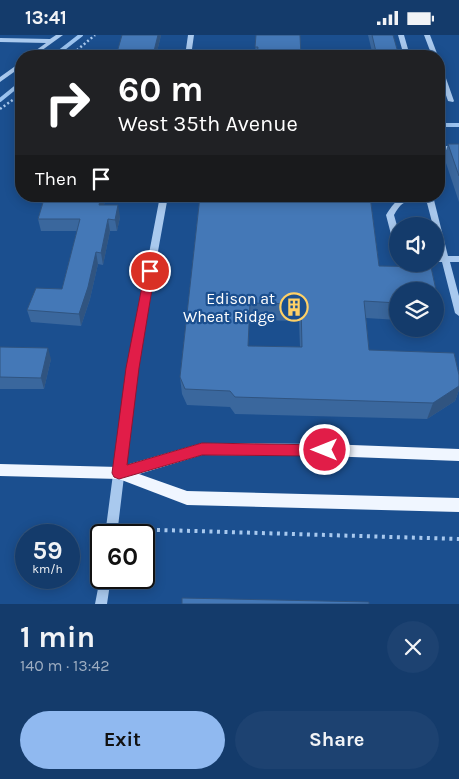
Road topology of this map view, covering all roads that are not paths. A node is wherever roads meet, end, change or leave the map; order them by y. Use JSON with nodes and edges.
{"nodes":[{"id":1,"x":60,"y":35,"type":"edge"},
{"id":2,"x":191,"y":35,"type":"edge"},
{"id":3,"x":401,"y":35,"type":"edge"},
{"id":4,"x":428,"y":35,"type":"edge"},
{"id":5,"x":0,"y":40,"type":"edge"},
{"id":6,"x":52,"y":41,"type":"junction"},
{"id":7,"x":39,"y":50,"type":"edge"},
{"id":8,"x":189,"y":50,"type":"edge"},
{"id":9,"x":405,"y":50,"type":"edge"},
{"id":10,"x":433,"y":50,"type":"edge"},
{"id":11,"x":15,"y":68,"type":"edge"},
{"id":12,"x":0,"y":79,"type":"edge"},
{"id":13,"x":445,"y":84,"type":"edge"},
{"id":14,"x":451,"y":101,"type":"dead end"},
{"id":15,"x":445,"y":148,"type":"edge"},
{"id":16,"x":459,"y":149,"type":"edge"},
{"id":17,"x":163,"y":202,"type":"edge"},
{"id":18,"x":401,"y":202,"type":"edge"},
{"id":19,"x":430,"y":202,"type":"edge"},
{"id":20,"x":391,"y":217,"type":"edge"},
{"id":21,"x":445,"y":259,"type":"junction"},
{"id":22,"x":459,"y":259,"type":"edge"},
{"id":23,"x":459,"y":313,"type":"edge"},
{"id":24,"x":459,"y":455,"type":"edge"},
{"id":25,"x":0,"y":470,"type":"edge"},
{"id":26,"x":119,"y":473,"type":"junction"},
{"id":27,"x":459,"y":505,"type":"edge"},
{"id":28,"x":112,"y":524,"type":"edge"},
{"id":29,"x":103,"y":589,"type":"edge"},
{"id":30,"x":101,"y":604,"type":"edge"}],
"edges":[{"from":1,"to":6,"type":"street"},
{"from":2,"to":8,"type":"street"},
{"from":3,"to":9,"type":"street"},
{"from":4,"to":10,"type":"street"},
{"from":5,"to":6,"type":"street"},
{"from":6,"to":7,"type":"street"},
{"from":11,"to":12,"type":"street"},
{"from":13,"to":14,"type":"street"},
{"from":15,"to":16,"type":"street"},
{"from":17,"to":26,"type":"street"},
{"from":18,"to":20,"type":"street"},
{"from":19,"to":21,"type":"street"},
{"from":21,"to":22,"type":"street"},
{"from":21,"to":23,"type":"street"},
{"from":24,"to":26,"type":"main road"},
{"from":25,"to":26,"type":"main road"},
{"from":26,"to":27,"type":"main road"},
{"from":26,"to":28,"type":"street"},
{"from":29,"to":30,"type":"street"}]}
